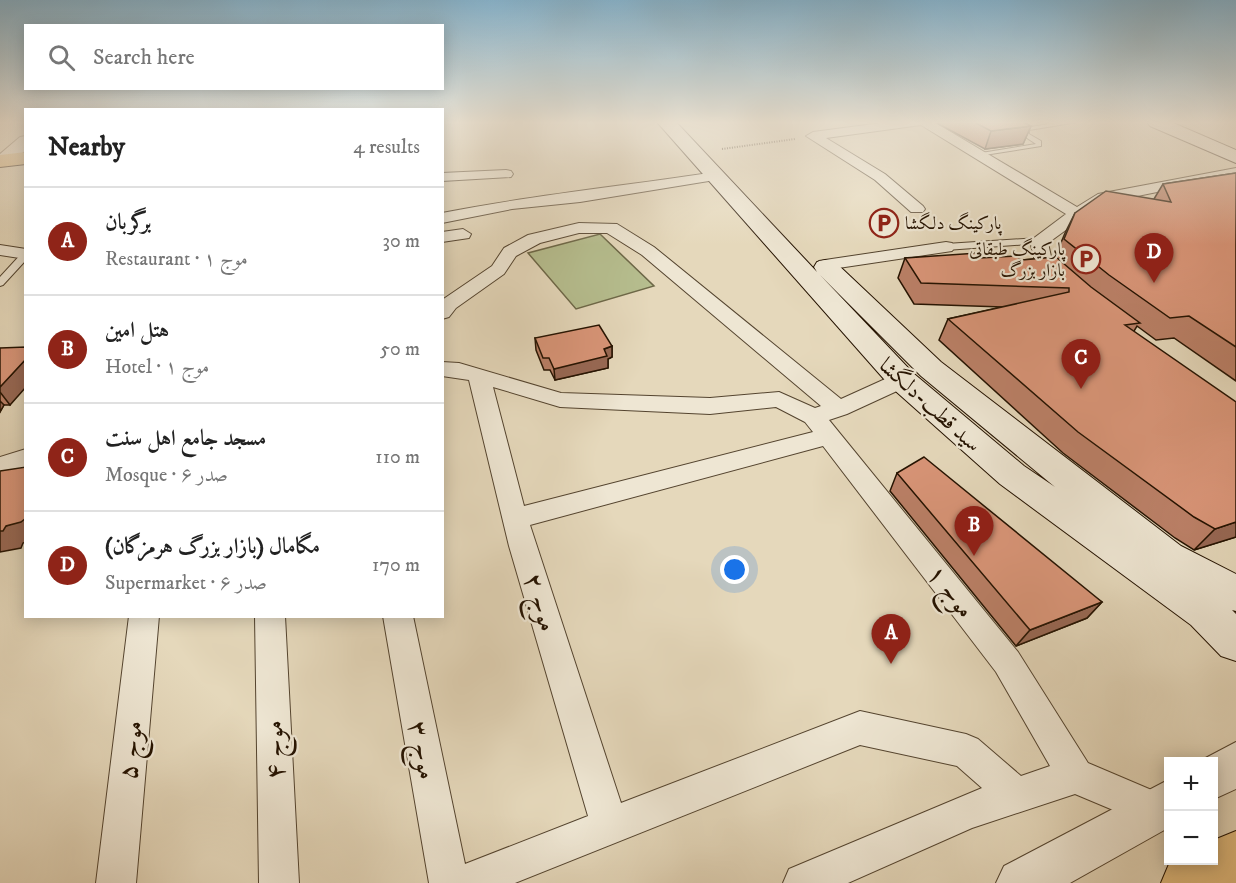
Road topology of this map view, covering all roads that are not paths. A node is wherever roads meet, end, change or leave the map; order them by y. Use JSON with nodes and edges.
{"nodes":[{"id":1,"x":714,"y":163,"type":"joint"},
{"id":2,"x":857,"y":163,"type":"edge"},
{"id":3,"x":993,"y":163,"type":"edge"},
{"id":4,"x":1236,"y":172,"type":"edge"},
{"id":5,"x":506,"y":174,"type":"dead end"},
{"id":6,"x":444,"y":177,"type":"edge"},
{"id":7,"x":917,"y":209,"type":"dead end"},
{"id":8,"x":759,"y":211,"type":"junction"},
{"id":9,"x":1077,"y":214,"type":"junction"},
{"id":10,"x":444,"y":218,"type":"edge"},
{"id":11,"x":463,"y":234,"type":"dead end"},
{"id":12,"x":444,"y":237,"type":"edge"},
{"id":13,"x":1039,"y":241,"type":"junction"},
{"id":14,"x":946,"y":247,"type":"joint"},
{"id":15,"x":0,"y":250,"type":"edge"},
{"id":16,"x":24,"y":254,"type":"edge"},
{"id":17,"x":24,"y":256,"type":"edge"},
{"id":18,"x":825,"y":266,"type":"junction"},
{"id":19,"x":0,"y":283,"type":"edge"},
{"id":20,"x":1080,"y":294,"type":"edge"},
{"id":21,"x":445,"y":301,"type":"edge"},
{"id":22,"x":444,"y":369,"type":"edge"},
{"id":23,"x":479,"y":376,"type":"junction"},
{"id":24,"x":902,"y":380,"type":"junction"},
{"id":25,"x":827,"y":420,"type":"junction"},
{"id":26,"x":24,"y":459,"type":"edge"},
{"id":27,"x":0,"y":469,"type":"edge"},
{"id":28,"x":515,"y":519,"type":"junction"},
{"id":29,"x":1167,"y":557,"type":"junction"},
{"id":30,"x":1236,"y":576,"type":"edge"},
{"id":31,"x":1236,"y":594,"type":"edge"},
{"id":32,"x":144,"y":618,"type":"edge"},
{"id":33,"x":270,"y":618,"type":"edge"},
{"id":34,"x":398,"y":618,"type":"edge"},
{"id":35,"x":1236,"y":642,"type":"edge"},
{"id":36,"x":1236,"y":764,"type":"edge"},
{"id":37,"x":1218,"y":775,"type":"edge"},
{"id":38,"x":1075,"y":776,"type":"junction"},
{"id":39,"x":1016,"y":795,"type":"junction"},
{"id":40,"x":1162,"y":807,"type":"edge"},
{"id":41,"x":610,"y":827,"type":"junction"},
{"id":42,"x":116,"y":883,"type":"edge"},
{"id":43,"x":279,"y":883,"type":"edge"},
{"id":44,"x":449,"y":883,"type":"edge"},
{"id":45,"x":466,"y":883,"type":"edge"},
{"id":46,"x":803,"y":883,"type":"edge"},
{"id":47,"x":1021,"y":883,"type":"edge"}],
"edges":[{"from":1,"to":8,"type":"main road","name":"سید قطب-دلگشا"},
{"from":1,"to":10,"type":"street"},
{"from":2,"to":7,"type":"street"},
{"from":3,"to":9,"type":"street"},
{"from":4,"to":9,"type":"street"},
{"from":5,"to":6,"type":"street"},
{"from":8,"to":18,"type":"main road","name":"سید قطب-دلگشا"},
{"from":8,"to":24,"type":"main road","name":"سید قطب-دلگشا"},
{"from":9,"to":13,"type":"street"},
{"from":11,"to":12,"type":"street"},
{"from":13,"to":14,"type":"lane"},
{"from":13,"to":20,"type":"street"},
{"from":14,"to":18,"type":"street"},
{"from":15,"to":16,"type":"street"},
{"from":17,"to":19,"type":"lane"},
{"from":18,"to":29,"type":"main road","name":"سید قطب-دلگشا"},
{"from":21,"to":25,"type":"street"},
{"from":22,"to":23,"type":"street"},
{"from":23,"to":25,"type":"street"},
{"from":23,"to":28,"type":"street","name":"موج ۲"},
{"from":24,"to":25,"type":"street"},
{"from":24,"to":35,"type":"main road","name":"سید قطب-دلگشا"},
{"from":25,"to":28,"type":"street"},
{"from":25,"to":38,"type":"street","name":"موج ۱"},
{"from":26,"to":27,"type":"street"},
{"from":28,"to":41,"type":"street","name":"موج ۲"},
{"from":29,"to":30,"type":"street"},
{"from":29,"to":31,"type":"main road","name":"سید قطب-دلگشا"},
{"from":32,"to":42,"type":"street","name":"موج ۵"},
{"from":33,"to":43,"type":"street","name":"موج ۴"},
{"from":34,"to":44,"type":"street","name":"موج ۳"},
{"from":36,"to":37,"type":"street"},
{"from":38,"to":39,"type":"street"},
{"from":38,"to":40,"type":"street"},
{"from":39,"to":41,"type":"street"},
{"from":39,"to":46,"type":"street"},
{"from":40,"to":47,"type":"street"},
{"from":41,"to":45,"type":"street"}]}
